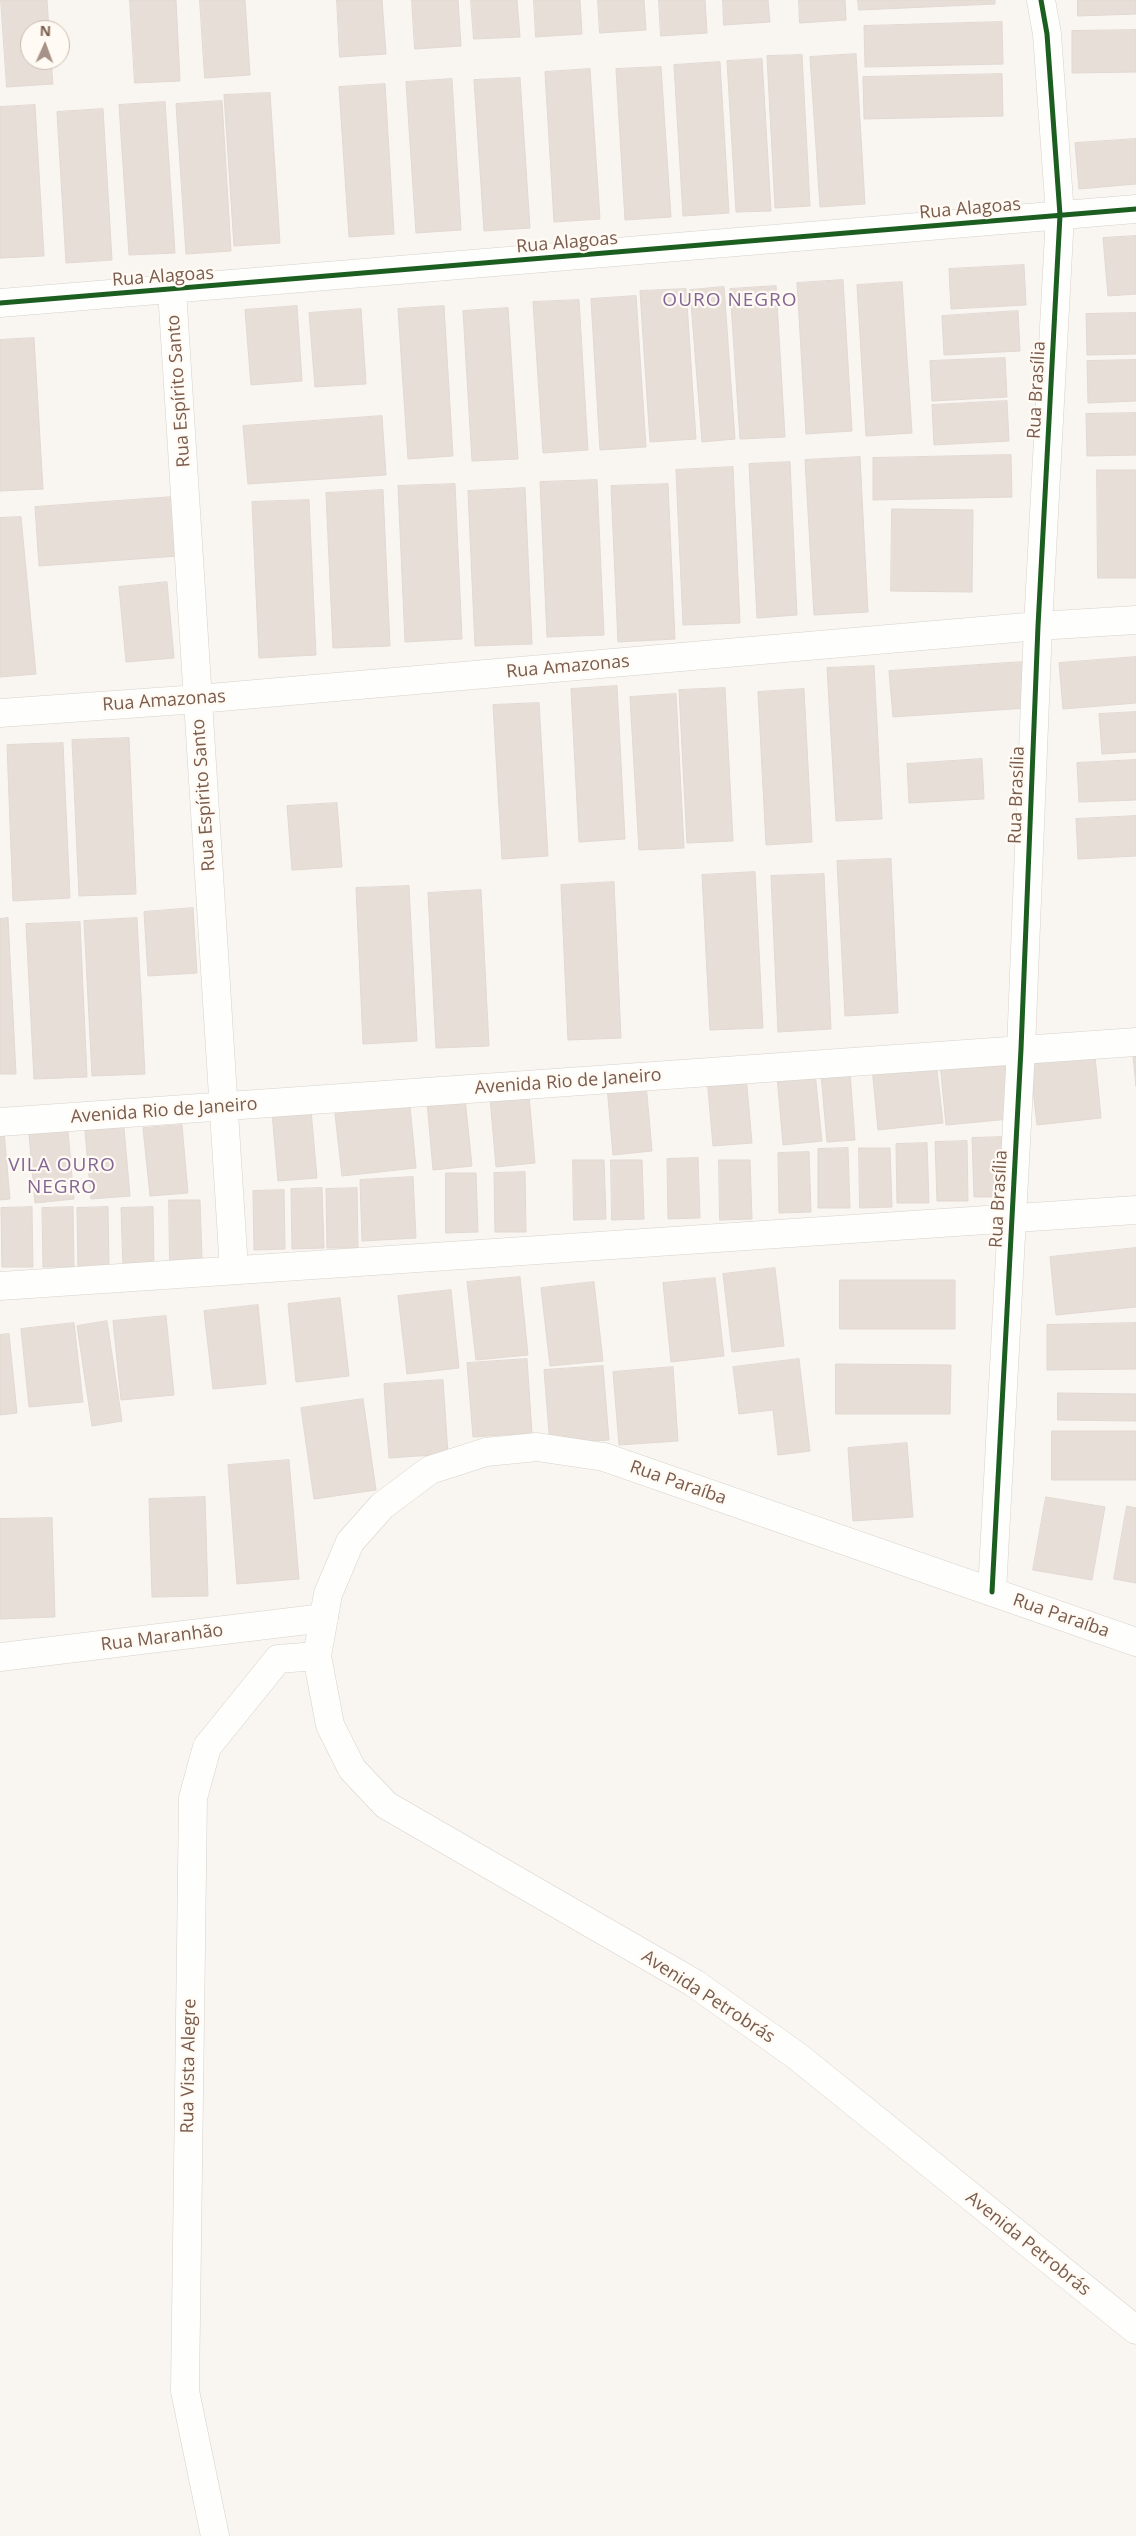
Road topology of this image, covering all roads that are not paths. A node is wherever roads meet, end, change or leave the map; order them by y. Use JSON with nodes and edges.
{"nodes":[{"id":1,"x":1041,"y":0,"type":"edge"},
{"id":2,"x":1136,"y":209,"type":"edge"},
{"id":3,"x":1060,"y":215,"type":"junction"},
{"id":4,"x":172,"y":290,"type":"junction"},
{"id":5,"x":0,"y":303,"type":"edge"},
{"id":6,"x":1136,"y":620,"type":"edge"},
{"id":7,"x":1038,"y":626,"type":"junction"},
{"id":8,"x":198,"y":699,"type":"junction"},
{"id":9,"x":0,"y":712,"type":"edge"},
{"id":10,"x":1136,"y":1042,"type":"edge"},
{"id":11,"x":1021,"y":1049,"type":"junction"},
{"id":12,"x":224,"y":1107,"type":"junction"},
{"id":13,"x":0,"y":1122,"type":"edge"},
{"id":14,"x":1136,"y":1210,"type":"edge"},
{"id":15,"x":1011,"y":1217,"type":"junction"},
{"id":16,"x":234,"y":1270,"type":"junction"},
{"id":17,"x":0,"y":1286,"type":"edge"},
{"id":18,"x":992,"y":1592,"type":"junction"},
{"id":19,"x":324,"y":1618,"type":"junction"},
{"id":20,"x":1136,"y":1642,"type":"edge"},
{"id":21,"x":317,"y":1656,"type":"junction"},
{"id":22,"x":0,"y":1658,"type":"edge"},
{"id":23,"x":1136,"y":2330,"type":"edge"},
{"id":24,"x":215,"y":2536,"type":"edge"}],
"edges":[{"from":1,"to":3,"type":"street","name":"Rua Brasília"},
{"from":2,"to":3,"type":"street","name":"Rua Alagoas"},
{"from":3,"to":4,"type":"street","name":"Rua Alagoas"},
{"from":3,"to":7,"type":"street","name":"Rua Brasília"},
{"from":4,"to":5,"type":"street","name":"Rua Alagoas"},
{"from":4,"to":8,"type":"street","name":"Rua Espírito Santo"},
{"from":6,"to":7,"type":"street","name":"Rua Amazonas"},
{"from":7,"to":8,"type":"street","name":"Rua Amazonas"},
{"from":7,"to":11,"type":"street","name":"Rua Brasília"},
{"from":8,"to":9,"type":"street","name":"Rua Amazonas"},
{"from":8,"to":12,"type":"street","name":"Rua Espírito Santo"},
{"from":10,"to":11,"type":"street","name":"Avenida Rio de Janeiro"},
{"from":11,"to":12,"type":"street","name":"Avenida Rio de Janeiro"},
{"from":11,"to":15,"type":"street","name":"Rua Brasília"},
{"from":12,"to":13,"type":"street","name":"Avenida Rio de Janeiro"},
{"from":12,"to":16,"type":"street","name":"Rua Espírito Santo"},
{"from":14,"to":15,"type":"street"},
{"from":15,"to":16,"type":"street"},
{"from":15,"to":18,"type":"street","name":"Rua Brasília"},
{"from":16,"to":17,"type":"street"},
{"from":18,"to":19,"type":"street","name":"Rua Paraíba"},
{"from":18,"to":20,"type":"street","name":"Rua Paraíba"},
{"from":19,"to":21,"type":"street","name":"Rua Paraíba"},
{"from":19,"to":22,"type":"street","name":"Rua Maranhão"},
{"from":21,"to":23,"type":"street","name":"Avenida Petrobrás"},
{"from":21,"to":24,"type":"street","name":"Rua Vista Alegre"}]}
